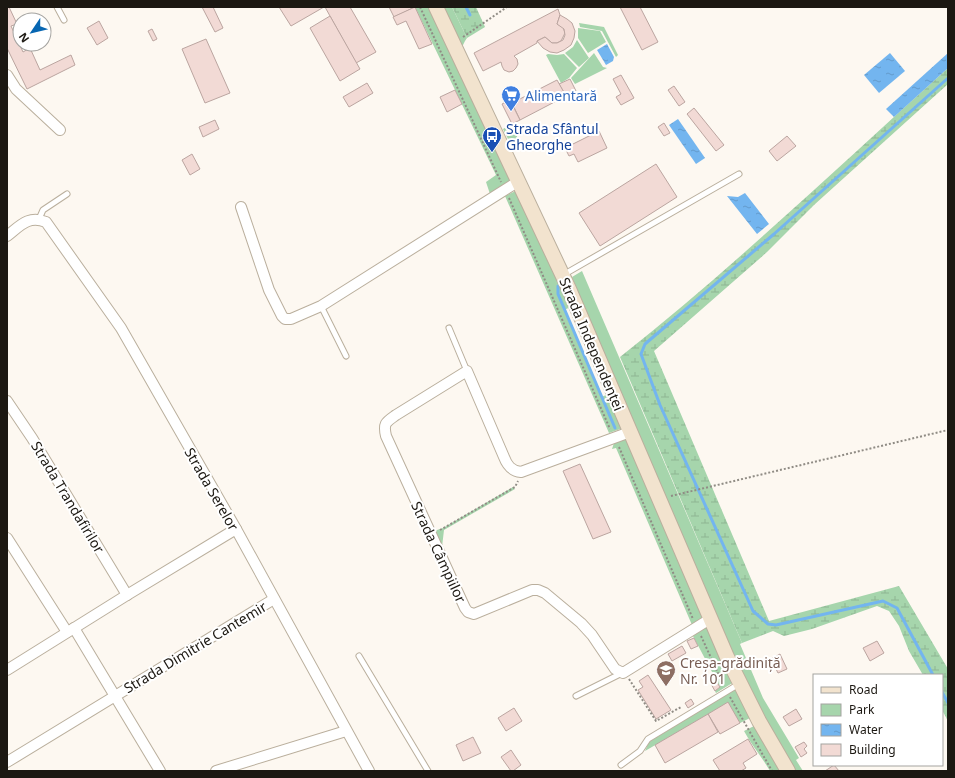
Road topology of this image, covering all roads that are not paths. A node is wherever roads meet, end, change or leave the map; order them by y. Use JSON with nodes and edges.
{"nodes":[{"id":1,"x":57,"y":7,"type":"edge"},
{"id":2,"x":436,"y":7,"type":"edge"},
{"id":3,"x":64,"y":20,"type":"dead end"},
{"id":4,"x":7,"y":75,"type":"edge"},
{"id":5,"x":60,"y":130,"type":"dead end"},
{"id":6,"x":739,"y":174,"type":"dead end"},
{"id":7,"x":519,"y":181,"type":"junction"},
{"id":8,"x":67,"y":194,"type":"dead end"},
{"id":9,"x":241,"y":208,"type":"dead end"},
{"id":10,"x":39,"y":219,"type":"junction"},
{"id":11,"x":7,"y":236,"type":"edge"},
{"id":12,"x":563,"y":276,"type":"junction"},
{"id":13,"x":321,"y":306,"type":"junction"},
{"id":14,"x":449,"y":328,"type":"dead end"},
{"id":15,"x":346,"y":356,"type":"dead end"},
{"id":16,"x":467,"y":371,"type":"junction"},
{"id":17,"x":7,"y":401,"type":"edge"},
{"id":18,"x":630,"y":432,"type":"junction"},
{"id":19,"x":236,"y":529,"type":"junction"},
{"id":20,"x":7,"y":538,"type":"edge"},
{"id":21,"x":127,"y":595,"type":"junction"},
{"id":22,"x":274,"y":599,"type":"junction"},
{"id":23,"x":710,"y":619,"type":"junction"},
{"id":24,"x":71,"y":630,"type":"junction"},
{"id":25,"x":359,"y":656,"type":"dead end"},
{"id":26,"x":7,"y":670,"type":"edge"},
{"id":27,"x":623,"y":673,"type":"junction"},
{"id":28,"x":740,"y":684,"type":"junction"},
{"id":29,"x":116,"y":695,"type":"junction"},
{"id":30,"x":576,"y":696,"type":"dead end"},
{"id":31,"x":346,"y":731,"type":"junction"},
{"id":32,"x":7,"y":762,"type":"edge"},
{"id":33,"x":621,"y":765,"type":"dead end"},
{"id":34,"x":160,"y":771,"type":"edge"},
{"id":35,"x":216,"y":771,"type":"edge"},
{"id":36,"x":369,"y":771,"type":"edge"},
{"id":37,"x":428,"y":771,"type":"edge"},
{"id":38,"x":788,"y":771,"type":"edge"}],
"edges":[{"from":1,"to":3,"type":"lane"},
{"from":2,"to":7,"type":"main road","name":"Strada Independenței"},
{"from":4,"to":5,"type":"street"},
{"from":6,"to":12,"type":"lane"},
{"from":7,"to":12,"type":"main road","name":"Strada Independenței"},
{"from":7,"to":13,"type":"street"},
{"from":8,"to":10,"type":"lane"},
{"from":9,"to":13,"type":"street"},
{"from":10,"to":11,"type":"street"},
{"from":10,"to":19,"type":"street","name":"Strada Serelor"},
{"from":12,"to":18,"type":"main road","name":"Strada Independenței"},
{"from":13,"to":15,"type":"lane"},
{"from":14,"to":16,"type":"lane"},
{"from":16,"to":18,"type":"street"},
{"from":16,"to":27,"type":"street","name":"Strada Câmpiilor"},
{"from":17,"to":21,"type":"street","name":"Strada Trandafirilor"},
{"from":18,"to":23,"type":"main road","name":"Strada Independenței"},
{"from":19,"to":21,"type":"street"},
{"from":19,"to":22,"type":"street","name":"Strada Serelor"},
{"from":20,"to":24,"type":"street","name":"Strada Dimitrie Cantemir"},
{"from":21,"to":24,"type":"street"},
{"from":22,"to":29,"type":"street","name":"Strada Dimitrie Cantemir"},
{"from":22,"to":31,"type":"street","name":"Strada Serelor"},
{"from":23,"to":27,"type":"street"},
{"from":23,"to":28,"type":"main road","name":"Strada Independenței"},
{"from":24,"to":26,"type":"street"},
{"from":24,"to":29,"type":"street","name":"Strada Dimitrie Cantemir"},
{"from":25,"to":37,"type":"lane"},
{"from":27,"to":30,"type":"lane"},
{"from":28,"to":33,"type":"lane"},
{"from":28,"to":38,"type":"main road","name":"Strada Independenței"},
{"from":29,"to":32,"type":"street","name":"Strada Dimitrie Cantemir"},
{"from":29,"to":34,"type":"street","name":"Strada Dimitrie Cantemir"},
{"from":31,"to":35,"type":"street"},
{"from":31,"to":36,"type":"street","name":"Strada Serelor"}]}
